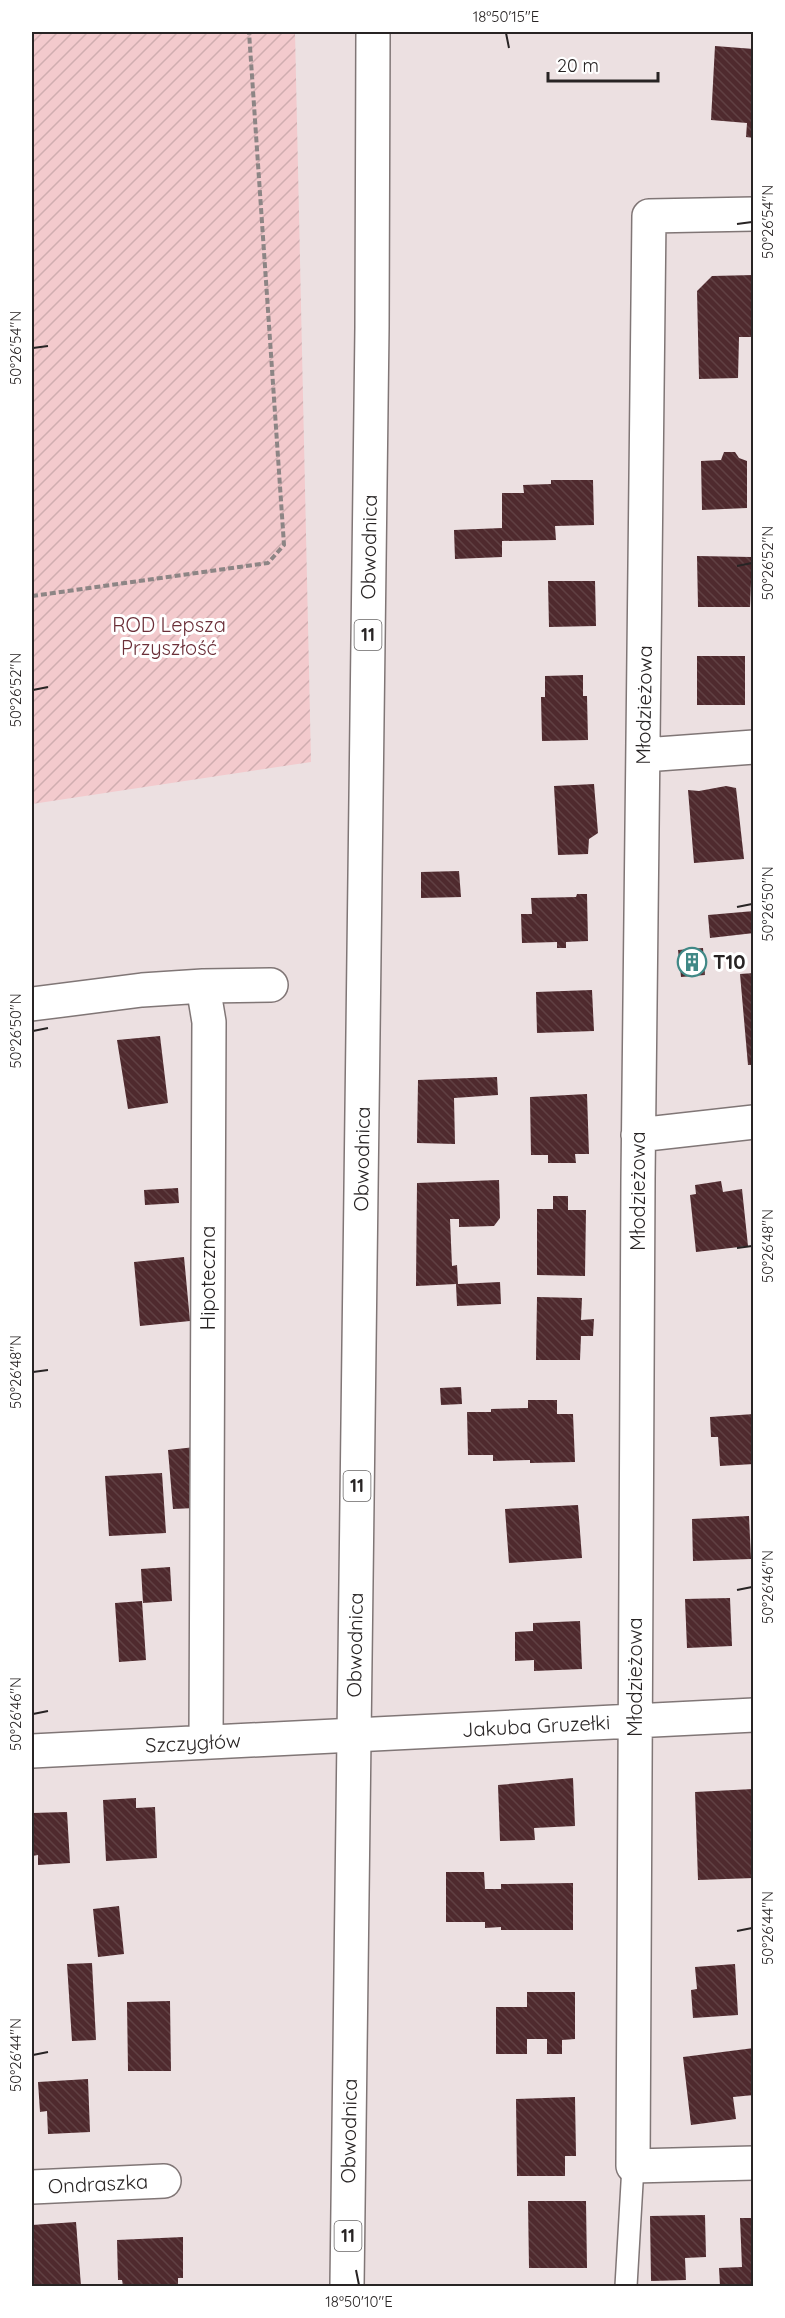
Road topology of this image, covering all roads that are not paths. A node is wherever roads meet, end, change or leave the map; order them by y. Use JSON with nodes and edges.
{"nodes":[{"id":1,"x":373,"y":32,"type":"edge"},
{"id":2,"x":753,"y":214,"type":"edge"},
{"id":3,"x":753,"y":747,"type":"edge"},
{"id":4,"x":644,"y":755,"type":"junction"},
{"id":5,"x":271,"y":985,"type":"dead end"},
{"id":6,"x":203,"y":987,"type":"junction"},
{"id":7,"x":32,"y":1004,"type":"edge"},
{"id":8,"x":753,"y":1122,"type":"edge"},
{"id":9,"x":638,"y":1135,"type":"junction"},
{"id":10,"x":753,"y":1715,"type":"edge"},
{"id":11,"x":635,"y":1721,"type":"junction"},
{"id":12,"x":354,"y":1735,"type":"junction"},
{"id":13,"x":206,"y":1742,"type":"junction"},
{"id":14,"x":32,"y":1751,"type":"edge"},
{"id":15,"x":753,"y":2163,"type":"edge"},
{"id":16,"x":633,"y":2166,"type":"junction"},
{"id":17,"x":164,"y":2181,"type":"dead end"},
{"id":18,"x":32,"y":2187,"type":"edge"},
{"id":19,"x":347,"y":2286,"type":"edge"},
{"id":20,"x":626,"y":2286,"type":"edge"}],
"edges":[{"from":1,"to":12,"type":"main road","name":"Obwodnica","number":"11"},
{"from":2,"to":4,"type":"main road","name":"Młodzieżowa"},
{"from":3,"to":4,"type":"main road"},
{"from":4,"to":9,"type":"main road","name":"Młodzieżowa"},
{"from":5,"to":6,"type":"main road"},
{"from":6,"to":7,"type":"main road"},
{"from":6,"to":13,"type":"main road","name":"Hipoteczna"},
{"from":8,"to":9,"type":"main road"},
{"from":9,"to":11,"type":"main road","name":"Młodzieżowa"},
{"from":10,"to":11,"type":"main road","name":"Jakuba Gruzełki"},
{"from":11,"to":12,"type":"main road","name":"Jakuba Gruzełki"},
{"from":11,"to":16,"type":"main road","name":"Młodzieżowa"},
{"from":12,"to":13,"type":"main road","name":"Szczygłów"},
{"from":12,"to":19,"type":"main road","name":"Obwodnica","number":"11"},
{"from":13,"to":14,"type":"main road","name":"Szczygłów"},
{"from":15,"to":16,"type":"main road"},
{"from":16,"to":20,"type":"lane"},
{"from":17,"to":18,"type":"main road","name":"Ondraszka"}]}
